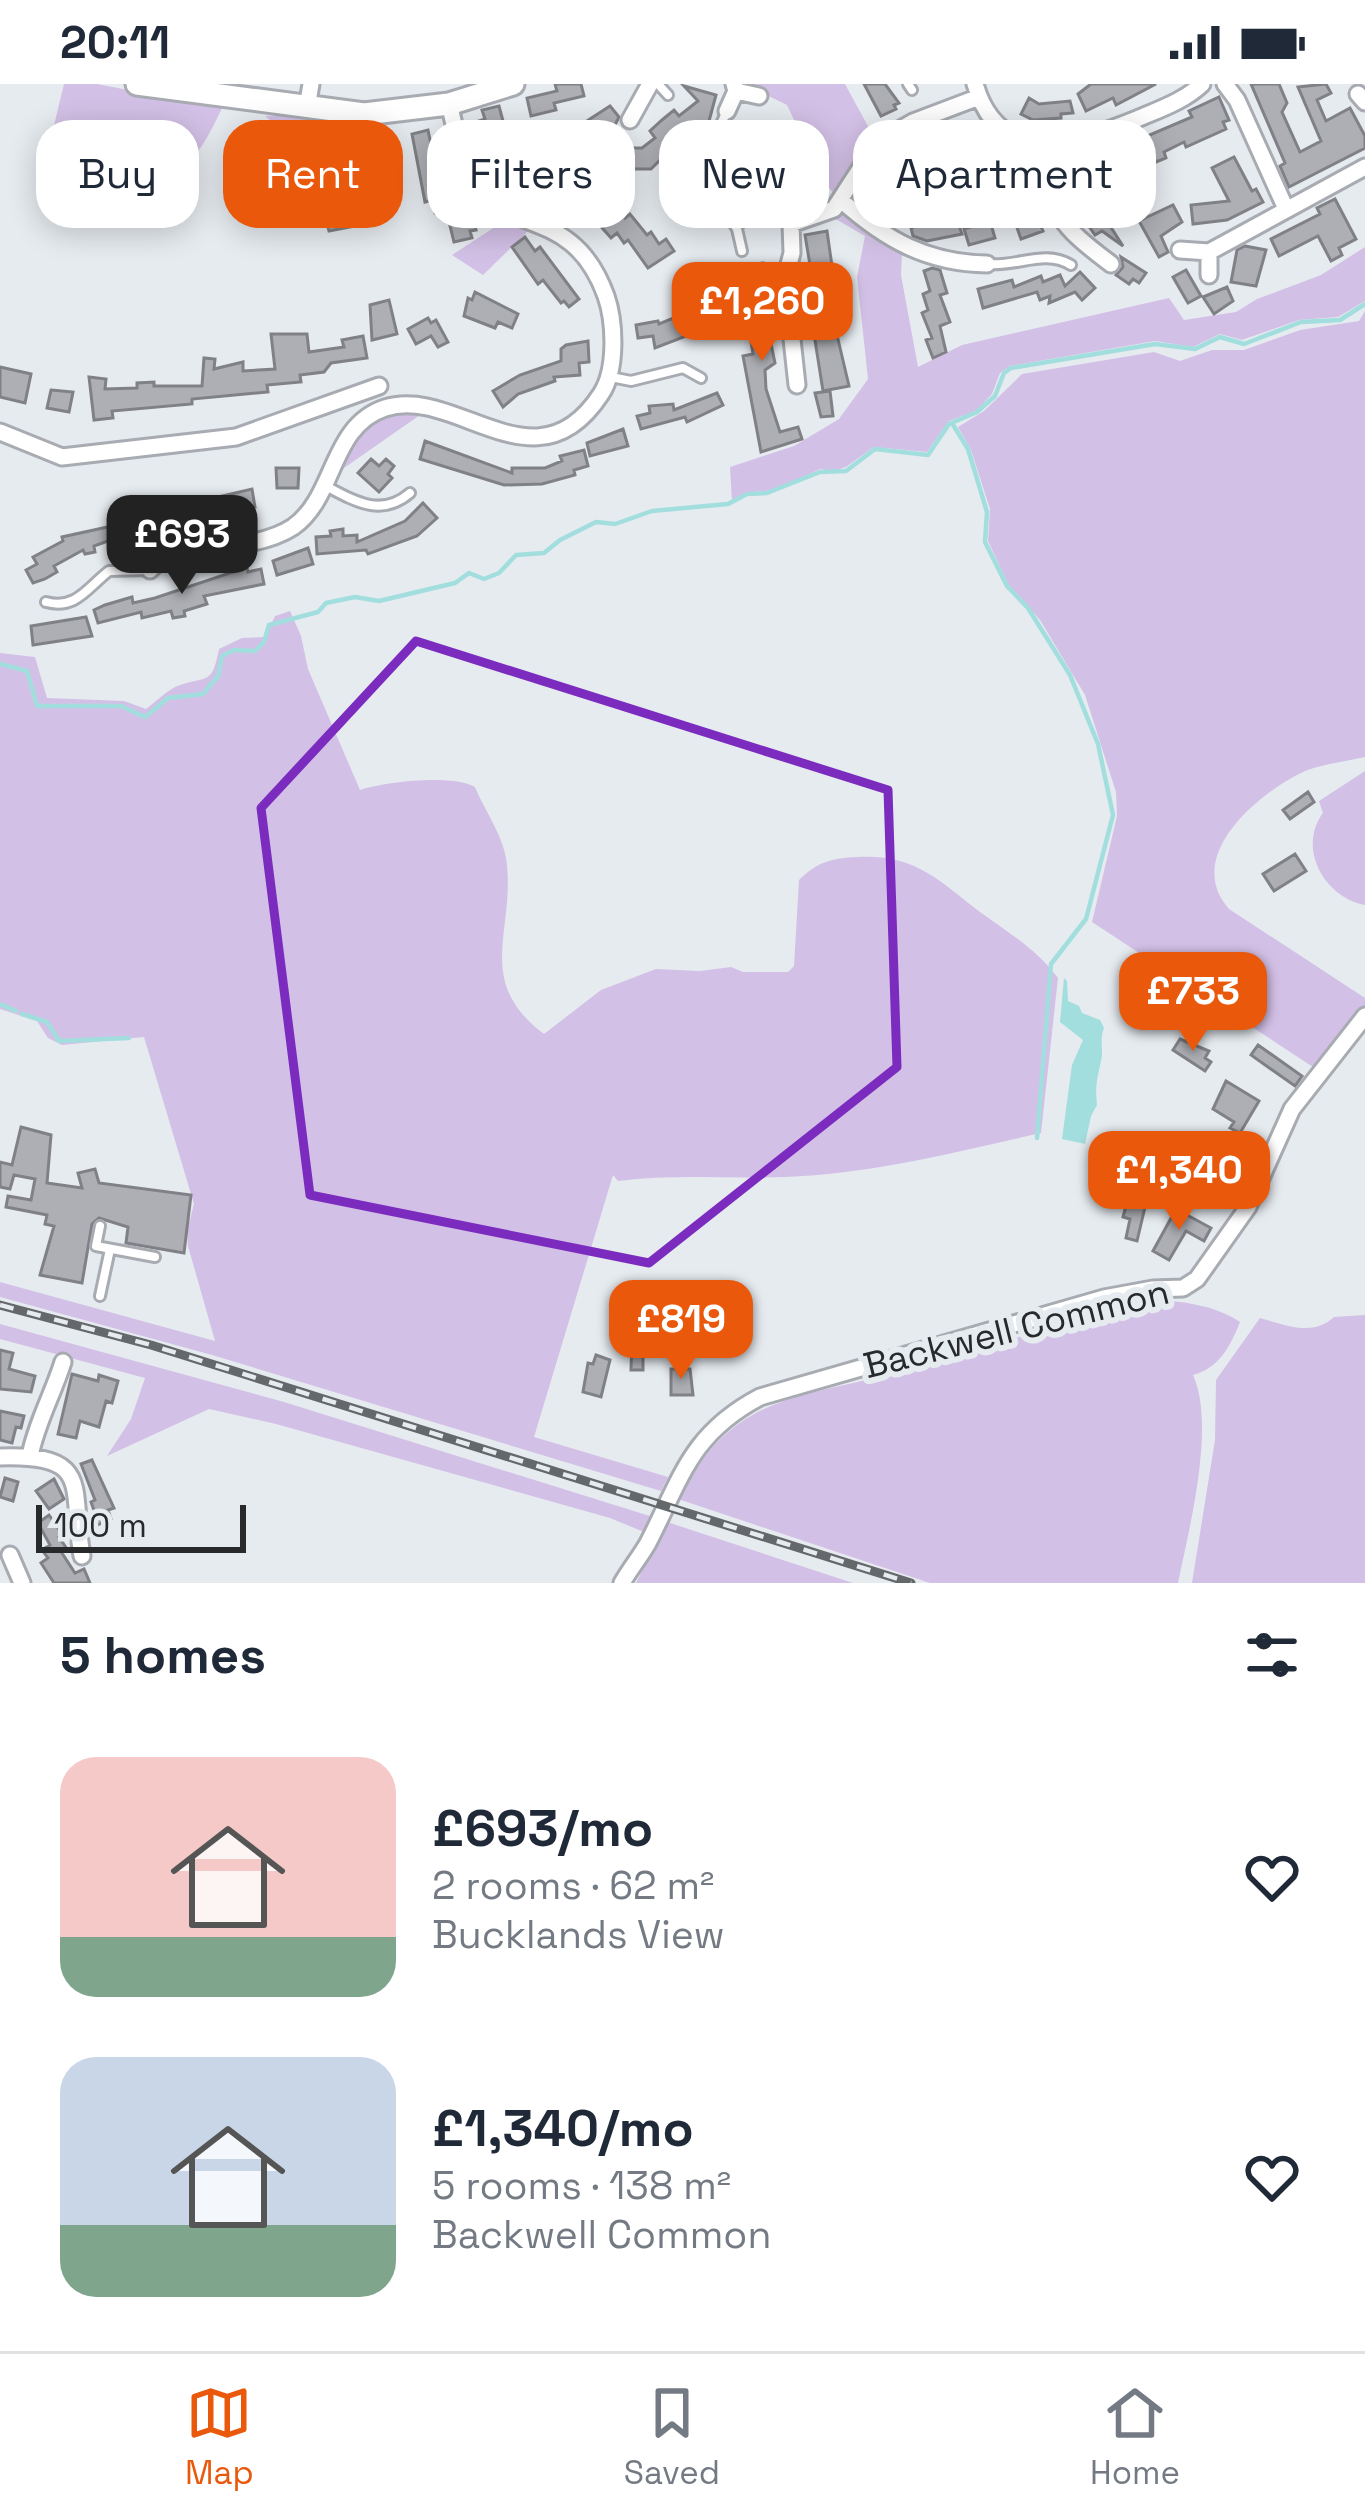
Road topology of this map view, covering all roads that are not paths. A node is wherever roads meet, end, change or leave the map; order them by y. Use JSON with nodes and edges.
{"nodes":[{"id":1,"x":137,"y":84,"type":"edge"},
{"id":2,"x":311,"y":84,"type":"edge"},
{"id":3,"x":513,"y":84,"type":"edge"},
{"id":4,"x":654,"y":84,"type":"edge"},
{"id":5,"x":1202,"y":84,"type":"edge"},
{"id":6,"x":1225,"y":84,"type":"edge"},
{"id":7,"x":735,"y":88,"type":"edge"},
{"id":8,"x":977,"y":90,"type":"edge"},
{"id":9,"x":668,"y":95,"type":"dead end"},
{"id":10,"x":759,"y":97,"type":"dead end"},
{"id":11,"x":449,"y":104,"type":"junction"},
{"id":12,"x":307,"y":108,"type":"junction"},
{"id":13,"x":728,"y":111,"type":"joint"},
{"id":14,"x":454,"y":120,"type":"edge"},
{"id":15,"x":630,"y":120,"type":"dead end"},
{"id":16,"x":724,"y":120,"type":"edge"},
{"id":17,"x":995,"y":120,"type":"edge"},
{"id":18,"x":1131,"y":120,"type":"edge"},
{"id":19,"x":1365,"y":167,"type":"edge"},
{"id":20,"x":842,"y":201,"type":"junction"},
{"id":21,"x":1286,"y":209,"type":"junction"},
{"id":22,"x":547,"y":228,"type":"edge"},
{"id":23,"x":736,"y":228,"type":"edge"},
{"id":24,"x":1067,"y":228,"type":"edge"},
{"id":25,"x":1180,"y":250,"type":"dead end"},
{"id":26,"x":742,"y":251,"type":"dead end"},
{"id":27,"x":1209,"y":252,"type":"junction"},
{"id":28,"x":1107,"y":254,"type":"dead end"},
{"id":29,"x":987,"y":264,"type":"joint"},
{"id":30,"x":1071,"y":265,"type":"dead end"},
{"id":31,"x":1209,"y":274,"type":"dead end"},
{"id":32,"x":609,"y":377,"type":"junction"},
{"id":33,"x":701,"y":378,"type":"dead end"},
{"id":34,"x":379,"y":386,"type":"dead end"},
{"id":35,"x":797,"y":386,"type":"dead end"},
{"id":36,"x":0,"y":432,"type":"edge"},
{"id":37,"x":324,"y":485,"type":"junction"},
{"id":38,"x":410,"y":493,"type":"dead end"},
{"id":39,"x":150,"y":570,"type":"joint"},
{"id":40,"x":46,"y":602,"type":"dead end"},
{"id":41,"x":1365,"y":1016,"type":"edge"},
{"id":42,"x":100,"y":1226,"type":"dead end"},
{"id":43,"x":110,"y":1249,"type":"junction"},
{"id":44,"x":155,"y":1257,"type":"dead end"},
{"id":45,"x":100,"y":1296,"type":"dead end"},
{"id":46,"x":63,"y":1362,"type":"dead end"},
{"id":47,"x":30,"y":1456,"type":"junction"},
{"id":48,"x":0,"y":1457,"type":"edge"},
{"id":49,"x":10,"y":1555,"type":"dead end"},
{"id":50,"x":82,"y":1556,"type":"dead end"},
{"id":51,"x":22,"y":1583,"type":"edge"},
{"id":52,"x":622,"y":1583,"type":"edge"}],
"edges":[{"from":1,"to":12,"type":"street"},
{"from":2,"to":12,"type":"street"},
{"from":3,"to":11,"type":"street"},
{"from":4,"to":9,"type":"lane"},
{"from":4,"to":15,"type":"street"},
{"from":5,"to":18,"type":"street"},
{"from":6,"to":21,"type":"street"},
{"from":7,"to":10,"type":"street"},
{"from":7,"to":13,"type":"street"},
{"from":8,"to":17,"type":"street"},
{"from":8,"to":20,"type":"street"},
{"from":11,"to":12,"type":"street"},
{"from":11,"to":14,"type":"street"},
{"from":13,"to":16,"type":"lane"},
{"from":19,"to":21,"type":"street"},
{"from":20,"to":29,"type":"street"},
{"from":20,"to":35,"type":"street"},
{"from":21,"to":27,"type":"street"},
{"from":22,"to":32,"type":"street"},
{"from":23,"to":26,"type":"lane"},
{"from":24,"to":28,"type":"street"},
{"from":25,"to":27,"type":"street"},
{"from":27,"to":31,"type":"street"},
{"from":29,"to":30,"type":"lane"},
{"from":32,"to":33,"type":"lane"},
{"from":32,"to":37,"type":"street"},
{"from":34,"to":36,"type":"street"},
{"from":37,"to":38,"type":"lane"},
{"from":37,"to":39,"type":"street"},
{"from":39,"to":40,"type":"lane"},
{"from":41,"to":52,"type":"street","name":"Backwell Common"},
{"from":42,"to":43,"type":"lane"},
{"from":43,"to":44,"type":"lane"},
{"from":43,"to":45,"type":"lane"},
{"from":46,"to":47,"type":"street"},
{"from":47,"to":48,"type":"street"},
{"from":47,"to":50,"type":"street"},
{"from":49,"to":51,"type":"street"}]}
